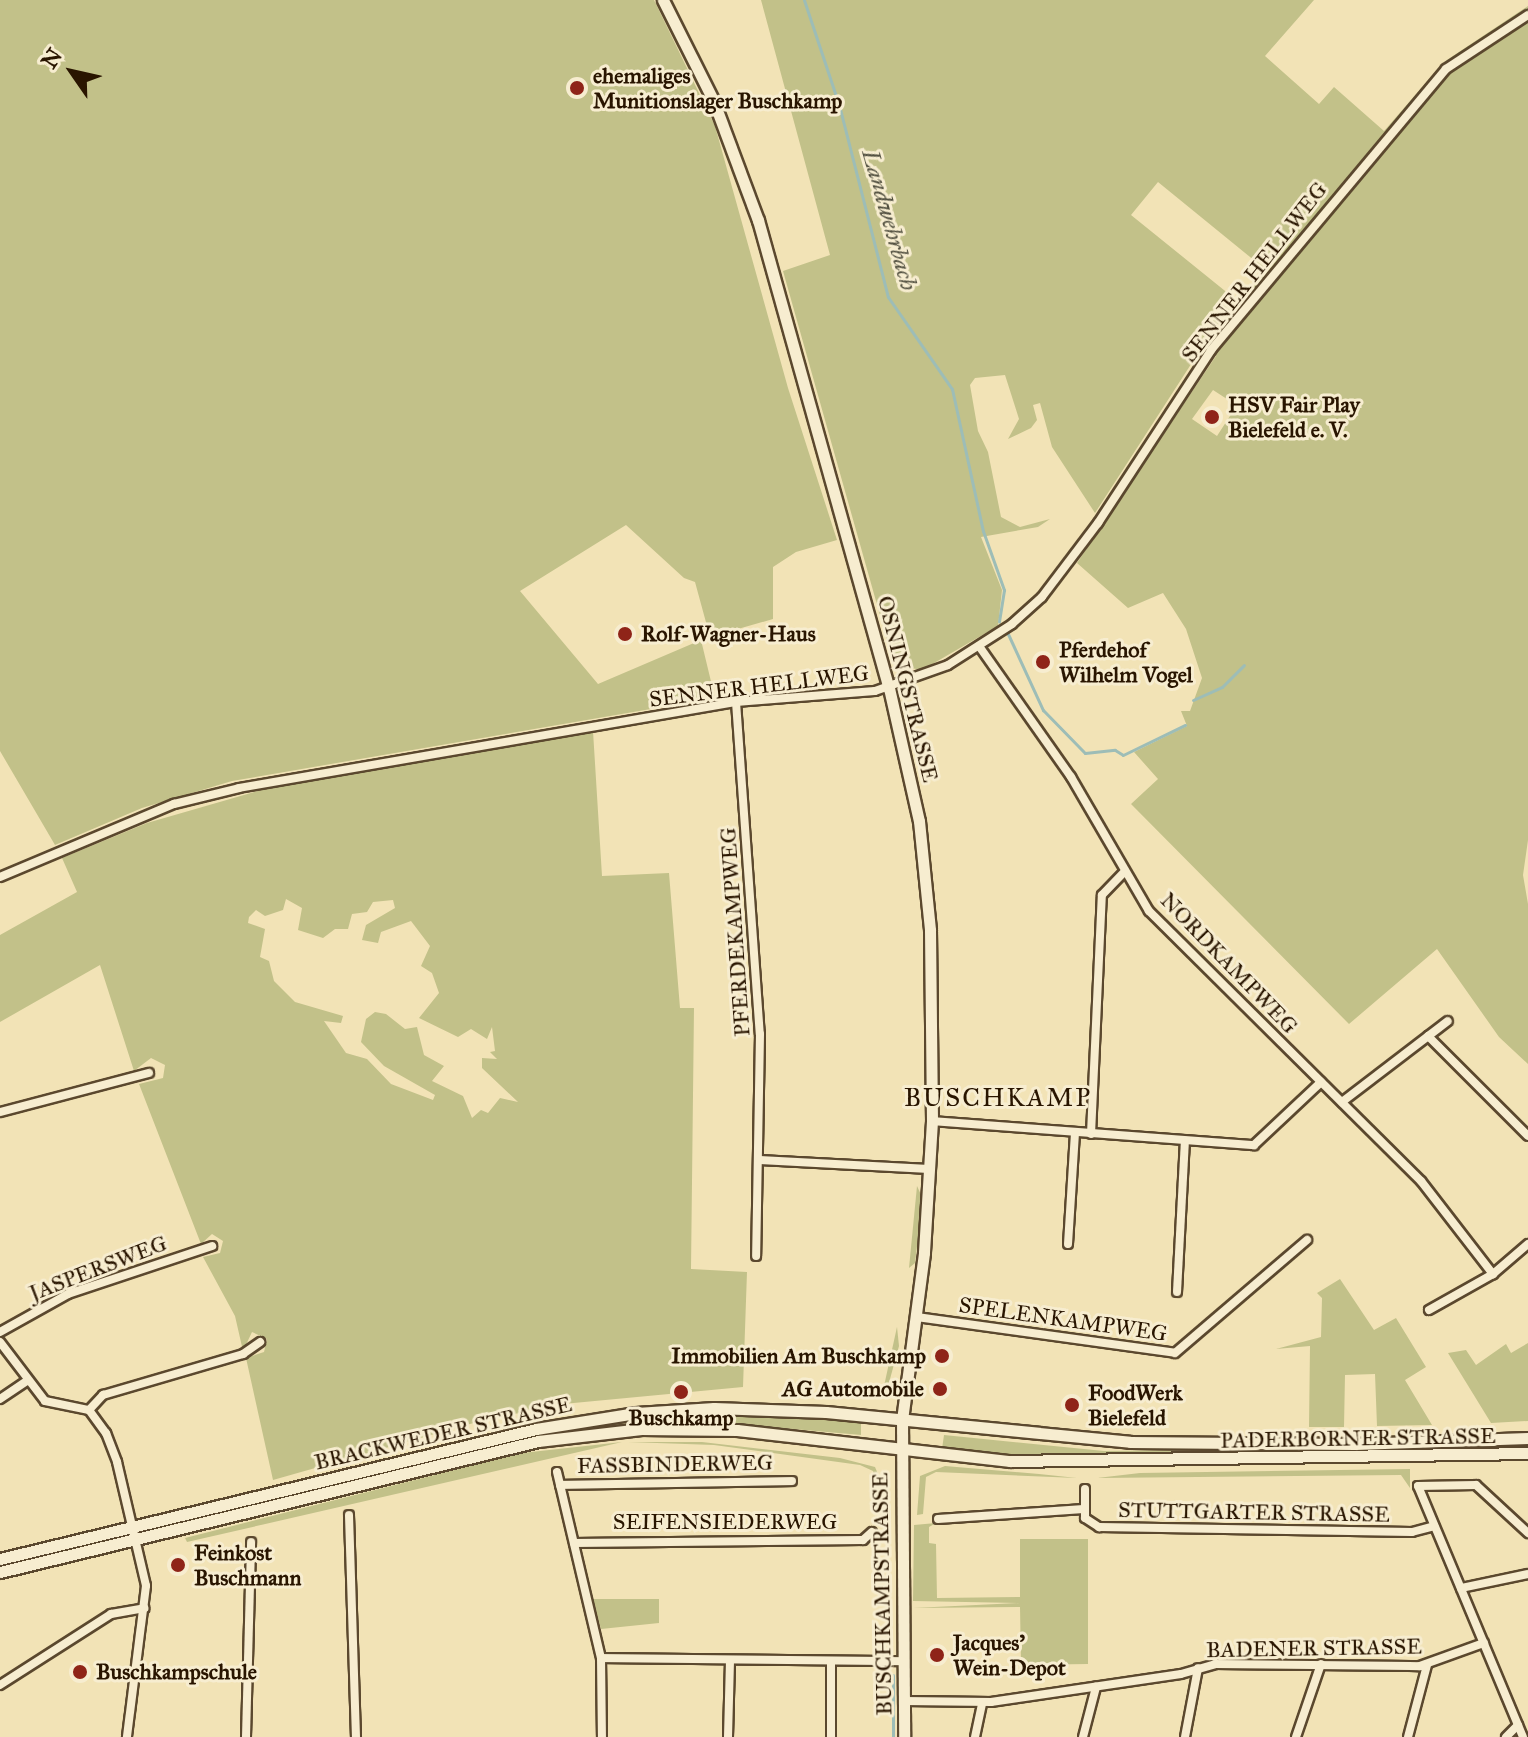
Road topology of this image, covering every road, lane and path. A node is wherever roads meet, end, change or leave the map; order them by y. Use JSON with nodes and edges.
{"nodes":[{"id":1,"x":663,"y":0,"type":"edge"},
{"id":2,"x":1528,"y":15,"type":"edge"},
{"id":3,"x":979,"y":646,"type":"junction"},
{"id":4,"x":889,"y":688,"type":"junction"},
{"id":5,"x":736,"y":702,"type":"junction"},
{"id":6,"x":1125,"y":871,"type":"junction"},
{"id":7,"x":0,"y":877,"type":"edge"},
{"id":8,"x":1448,"y":1021,"type":"dead end"},
{"id":9,"x":1428,"y":1036,"type":"junction"},
{"id":10,"x":149,"y":1073,"type":"dead end"},
{"id":11,"x":1321,"y":1082,"type":"junction"},
{"id":12,"x":1342,"y":1102,"type":"junction"},
{"id":13,"x":0,"y":1112,"type":"edge"},
{"id":14,"x":932,"y":1121,"type":"junction"},
{"id":15,"x":1075,"y":1133,"type":"junction"},
{"id":16,"x":1091,"y":1134,"type":"junction"},
{"id":17,"x":1528,"y":1136,"type":"edge"},
{"id":18,"x":1185,"y":1141,"type":"junction"},
{"id":19,"x":759,"y":1160,"type":"junction"},
{"id":20,"x":930,"y":1169,"type":"junction"},
{"id":21,"x":1307,"y":1240,"type":"dead end"},
{"id":22,"x":1068,"y":1244,"type":"dead end"},
{"id":23,"x":1528,"y":1244,"type":"edge"},
{"id":24,"x":212,"y":1246,"type":"dead end"},
{"id":25,"x":756,"y":1256,"type":"dead end"},
{"id":26,"x":1493,"y":1274,"type":"junction"},
{"id":27,"x":1177,"y":1292,"type":"dead end"},
{"id":28,"x":1429,"y":1310,"type":"dead end"},
{"id":29,"x":917,"y":1317,"type":"junction"},
{"id":30,"x":0,"y":1332,"type":"edge"},
{"id":31,"x":0,"y":1342,"type":"edge"},
{"id":32,"x":260,"y":1342,"type":"dead end"},
{"id":33,"x":27,"y":1381,"type":"junction"},
{"id":34,"x":0,"y":1399,"type":"edge"},
{"id":35,"x":89,"y":1410,"type":"junction"},
{"id":36,"x":902,"y":1420,"type":"junction"},
{"id":37,"x":1528,"y":1438,"type":"edge"},
{"id":38,"x":901,"y":1450,"type":"junction"},
{"id":39,"x":1528,"y":1453,"type":"edge"},
{"id":40,"x":557,"y":1472,"type":"dead end"},
{"id":41,"x":792,"y":1481,"type":"dead end"},
{"id":42,"x":560,"y":1485,"type":"junction"},
{"id":43,"x":1085,"y":1489,"type":"dead end"},
{"id":44,"x":1084,"y":1509,"type":"junction"},
{"id":45,"x":349,"y":1515,"type":"dead end"},
{"id":46,"x":938,"y":1519,"type":"dead end"},
{"id":47,"x":134,"y":1526,"type":"junction"},
{"id":48,"x":1434,"y":1526,"type":"junction"},
{"id":49,"x":872,"y":1532,"type":"dead end"},
{"id":50,"x":1528,"y":1533,"type":"edge"},
{"id":51,"x":137,"y":1539,"type":"junction"},
{"id":52,"x":251,"y":1542,"type":"dead end"},
{"id":53,"x":574,"y":1543,"type":"junction"},
{"id":54,"x":0,"y":1559,"type":"edge"},
{"id":55,"x":0,"y":1572,"type":"edge"},
{"id":56,"x":1528,"y":1574,"type":"edge"},
{"id":57,"x":1461,"y":1588,"type":"junction"},
{"id":58,"x":144,"y":1608,"type":"junction"},
{"id":59,"x":1484,"y":1643,"type":"junction"},
{"id":60,"x":601,"y":1658,"type":"junction"},
{"id":61,"x":730,"y":1661,"type":"junction"},
{"id":62,"x":904,"y":1661,"type":"junction"},
{"id":63,"x":831,"y":1662,"type":"junction"},
{"id":64,"x":1321,"y":1664,"type":"junction"},
{"id":65,"x":1427,"y":1665,"type":"junction"},
{"id":66,"x":1198,"y":1668,"type":"junction"},
{"id":67,"x":0,"y":1685,"type":"edge"},
{"id":68,"x":1096,"y":1687,"type":"junction"},
{"id":69,"x":904,"y":1701,"type":"junction"},
{"id":70,"x":982,"y":1703,"type":"junction"},
{"id":71,"x":1518,"y":1725,"type":"junction"},
{"id":72,"x":127,"y":1737,"type":"edge"},
{"id":73,"x":246,"y":1737,"type":"edge"},
{"id":74,"x":356,"y":1737,"type":"edge"},
{"id":75,"x":602,"y":1737,"type":"edge"},
{"id":76,"x":728,"y":1737,"type":"edge"},
{"id":77,"x":831,"y":1737,"type":"edge"},
{"id":78,"x":904,"y":1737,"type":"edge"},
{"id":79,"x":975,"y":1737,"type":"edge"},
{"id":80,"x":1083,"y":1737,"type":"edge"},
{"id":81,"x":1185,"y":1737,"type":"edge"},
{"id":82,"x":1296,"y":1737,"type":"edge"},
{"id":83,"x":1408,"y":1737,"type":"edge"},
{"id":84,"x":1506,"y":1737,"type":"edge"},
{"id":85,"x":1523,"y":1737,"type":"edge"}],
"edges":[{"from":1,"to":4,"type":"main road","name":"OSNINGSTRASSE"},
{"from":2,"to":3,"type":"street","name":"SENNER HELLWEG"},
{"from":3,"to":4,"type":"street","name":"SENNER HELLWEG"},
{"from":3,"to":6,"type":"street","name":"NORDKAMPWEG"},
{"from":4,"to":5,"type":"street","name":"SENNER HELLWEG"},
{"from":4,"to":14,"type":"main road","name":"OSNINGSTRASSE"},
{"from":5,"to":7,"type":"street","name":"SENNER HELLWEG"},
{"from":5,"to":19,"type":"street","name":"PFERDEKAMPWEG"},
{"from":6,"to":11,"type":"street","name":"NORDKAMPWEG"},
{"from":6,"to":16,"type":"street"},
{"from":8,"to":9,"type":"street"},
{"from":9,"to":12,"type":"street"},
{"from":9,"to":17,"type":"street"},
{"from":10,"to":13,"type":"street"},
{"from":11,"to":12,"type":"street","name":"NORDKAMPWEG"},
{"from":11,"to":18,"type":"street"},
{"from":12,"to":26,"type":"street","name":"NORDKAMPWEG"},
{"from":14,"to":15,"type":"street"},
{"from":14,"to":20,"type":"main road","name":"OSNINGSTRASSE"},
{"from":15,"to":16,"type":"street"},
{"from":15,"to":22,"type":"street"},
{"from":16,"to":18,"type":"street"},
{"from":18,"to":27,"type":"street"},
{"from":19,"to":20,"type":"street"},
{"from":19,"to":25,"type":"street","name":"PFERDEKAMPWEG"},
{"from":20,"to":29,"type":"main road","name":"OSNINGSTRASSE"},
{"from":21,"to":29,"type":"street","name":"SPELENKAMPWEG"},
{"from":23,"to":26,"type":"street"},
{"from":24,"to":30,"type":"street","name":"JASPERSWEG"},
{"from":26,"to":28,"type":"street"},
{"from":29,"to":36,"type":"main road","name":"OSNINGSTRASSE"},
{"from":31,"to":33,"type":"street"},
{"from":32,"to":35,"type":"street"},
{"from":33,"to":34,"type":"street"},
{"from":33,"to":35,"type":"street"},
{"from":35,"to":47,"type":"street"},
{"from":36,"to":37,"type":"main road","name":"PADERBORNER STRASSE"},
{"from":36,"to":38,"type":"main road","name":"BUSCHKAMPSTRASSE"},
{"from":36,"to":47,"type":"main road","name":"BRACKWEDER STRASSE"},
{"from":38,"to":39,"type":"main road","name":"PADERBORNER STRASSE"},
{"from":38,"to":51,"type":"main road","name":"BRACKWEDER STRASSE"},
{"from":38,"to":62,"type":"main road","name":"BUSCHKAMPSTRASSE"},
{"from":40,"to":42,"type":"street","name":"FASSBINDERWEG"},
{"from":41,"to":42,"type":"street","name":"FASSBINDERWEG"},
{"from":42,"to":53,"type":"street","name":"FASSBINDERWEG"},
{"from":43,"to":44,"type":"street"},
{"from":44,"to":46,"type":"street"},
{"from":44,"to":48,"type":"street","name":"STUTTGARTER STRASSE"},
{"from":45,"to":74,"type":"street"},
{"from":47,"to":51,"type":"street"},
{"from":47,"to":54,"type":"main road","name":"BRACKWEDER STRASSE"},
{"from":48,"to":50,"type":"street"},
{"from":48,"to":57,"type":"street"},
{"from":49,"to":53,"type":"street","name":"SEIFENSIEDERWEG"},
{"from":51,"to":55,"type":"main road","name":"BRACKWEDER STRASSE"},
{"from":51,"to":58,"type":"street"},
{"from":52,"to":73,"type":"street"},
{"from":53,"to":60,"type":"street","name":"FASSBINDERWEG"},
{"from":56,"to":57,"type":"street"},
{"from":57,"to":59,"type":"street"},
{"from":58,"to":67,"type":"street"},
{"from":58,"to":72,"type":"street"},
{"from":59,"to":65,"type":"street","name":"BADENER STRASSE"},
{"from":59,"to":71,"type":"street"},
{"from":60,"to":61,"type":"street"},
{"from":60,"to":75,"type":"street","name":"FASSBINDERWEG"},
{"from":61,"to":63,"type":"street"},
{"from":61,"to":76,"type":"street"},
{"from":62,"to":63,"type":"street"},
{"from":62,"to":69,"type":"main road","name":"BUSCHKAMPSTRASSE"},
{"from":63,"to":77,"type":"street"},
{"from":64,"to":65,"type":"street","name":"BADENER STRASSE"},
{"from":64,"to":66,"type":"street","name":"BADENER STRASSE"},
{"from":64,"to":82,"type":"street"},
{"from":65,"to":83,"type":"street"},
{"from":66,"to":68,"type":"street","name":"BADENER STRASSE"},
{"from":66,"to":81,"type":"street"},
{"from":68,"to":70,"type":"street","name":"BADENER STRASSE"},
{"from":68,"to":80,"type":"street"},
{"from":69,"to":70,"type":"street","name":"BADENER STRASSE"},
{"from":69,"to":78,"type":"main road","name":"BUSCHKAMPSTRASSE"},
{"from":70,"to":79,"type":"street"},
{"from":71,"to":84,"type":"street"},
{"from":71,"to":85,"type":"street"}]}
